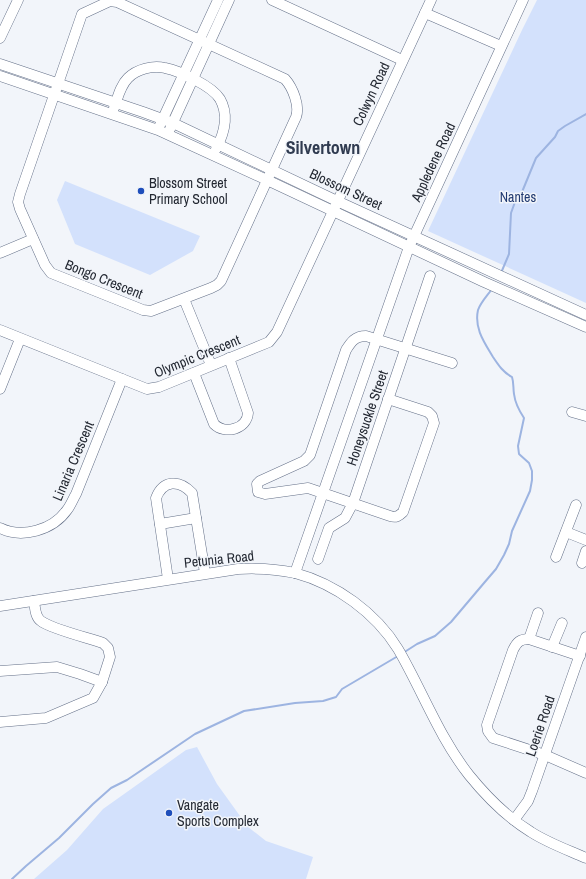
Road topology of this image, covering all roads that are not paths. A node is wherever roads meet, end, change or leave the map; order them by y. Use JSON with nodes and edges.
{"nodes":[{"id":1,"x":18,"y":0,"type":"edge"},
{"id":2,"x":218,"y":0,"type":"edge"},
{"id":3,"x":229,"y":0,"type":"edge"},
{"id":4,"x":272,"y":0,"type":"edge"},
{"id":5,"x":431,"y":0,"type":"edge"},
{"id":6,"x":523,"y":0,"type":"edge"},
{"id":7,"x":425,"y":13,"type":"junction"},
{"id":8,"x":0,"y":38,"type":"edge"},
{"id":9,"x":204,"y":42,"type":"junction"},
{"id":10,"x":501,"y":46,"type":"junction"},
{"id":11,"x":402,"y":60,"type":"junction"},
{"id":12,"x":0,"y":64,"type":"edge"},
{"id":13,"x":0,"y":76,"type":"edge"},
{"id":14,"x":189,"y":77,"type":"junction"},
{"id":15,"x":58,"y":84,"type":"junction"},
{"id":16,"x":54,"y":94,"type":"junction"},
{"id":17,"x":116,"y":103,"type":"junction"},
{"id":18,"x":112,"y":114,"type":"junction"},
{"id":19,"x":162,"y":119,"type":"junction"},
{"id":20,"x":173,"y":123,"type":"junction"},
{"id":21,"x":158,"y":130,"type":"junction"},
{"id":22,"x":168,"y":135,"type":"junction"},
{"id":23,"x":219,"y":144,"type":"junction"},
{"id":24,"x":213,"y":155,"type":"junction"},
{"id":25,"x":272,"y":170,"type":"junction"},
{"id":26,"x":267,"y":180,"type":"junction"},
{"id":27,"x":335,"y":206,"type":"junction"},
{"id":28,"x":414,"y":237,"type":"junction"},
{"id":29,"x":33,"y":239,"type":"junction"},
{"id":30,"x":409,"y":247,"type":"junction"},
{"id":31,"x":0,"y":253,"type":"edge"},
{"id":32,"x":430,"y":276,"type":"dead end"},
{"id":33,"x":184,"y":299,"type":"junction"},
{"id":34,"x":551,"y":299,"type":"junction"},
{"id":35,"x":546,"y":310,"type":"junction"},
{"id":36,"x":586,"y":315,"type":"edge"},
{"id":37,"x":586,"y":327,"type":"edge"},
{"id":38,"x":0,"y":330,"type":"edge"},
{"id":39,"x":20,"y":339,"type":"junction"},
{"id":40,"x":378,"y":339,"type":"junction"},
{"id":41,"x":406,"y":348,"type":"junction"},
{"id":42,"x":229,"y":358,"type":"junction"},
{"id":43,"x":452,"y":363,"type":"dead end"},
{"id":44,"x":210,"y":365,"type":"junction"},
{"id":45,"x":194,"y":373,"type":"junction"},
{"id":46,"x":122,"y":379,"type":"junction"},
{"id":47,"x":0,"y":389,"type":"edge"},
{"id":48,"x":388,"y":399,"type":"junction"},
{"id":49,"x":572,"y":412,"type":"dead end"},
{"id":50,"x":586,"y":416,"type":"edge"},
{"id":51,"x":324,"y":493,"type":"junction"},
{"id":52,"x":353,"y":503,"type":"junction"},
{"id":53,"x":576,"y":505,"type":"dead end"},
{"id":54,"x":196,"y":518,"type":"junction"},
{"id":55,"x":160,"y":524,"type":"junction"},
{"id":56,"x":1,"y":532,"type":"edge"},
{"id":57,"x":566,"y":532,"type":"junction"},
{"id":58,"x":586,"y":540,"type":"edge"},
{"id":59,"x":586,"y":551,"type":"edge"},
{"id":60,"x":556,"y":557,"type":"dead end"},
{"id":61,"x":318,"y":559,"type":"dead end"},
{"id":62,"x":582,"y":563,"type":"dead end"},
{"id":63,"x":206,"y":573,"type":"junction"},
{"id":64,"x":295,"y":574,"type":"junction"},
{"id":65,"x":168,"y":579,"type":"junction"},
{"id":66,"x":34,"y":601,"type":"junction"},
{"id":67,"x":0,"y":606,"type":"edge"},
{"id":68,"x":538,"y":613,"type":"dead end"},
{"id":69,"x":562,"y":623,"type":"dead end"},
{"id":70,"x":586,"y":637,"type":"edge"},
{"id":71,"x":529,"y":639,"type":"junction"},
{"id":72,"x":552,"y":647,"type":"junction"},
{"id":73,"x":580,"y":656,"type":"junction"},
{"id":74,"x":0,"y":671,"type":"edge"},
{"id":75,"x":102,"y":682,"type":"junction"},
{"id":76,"x":0,"y":722,"type":"edge"},
{"id":77,"x":545,"y":755,"type":"junction"},
{"id":78,"x":586,"y":773,"type":"edge"},
{"id":79,"x":514,"y":820,"type":"junction"},
{"id":80,"x":586,"y":858,"type":"edge"}],
"edges":[{"from":1,"to":8,"type":"street"},
{"from":2,"to":9,"type":"street"},
{"from":3,"to":9,"type":"street"},
{"from":4,"to":11,"type":"street"},
{"from":5,"to":7,"type":"street","name":"Colwyn Road"},
{"from":6,"to":10,"type":"street","name":"Appledene Road"},
{"from":7,"to":10,"type":"street"},
{"from":7,"to":11,"type":"street","name":"Colwyn Road"},
{"from":9,"to":14,"type":"street"},
{"from":9,"to":15,"type":"street","name":"Bongo Crescent"},
{"from":9,"to":25,"type":"street","name":"Bongo Crescent"},
{"from":10,"to":28,"type":"street","name":"Appledene Road"},
{"from":11,"to":27,"type":"street","name":"Colwyn Road"},
{"from":12,"to":15,"type":"street","name":"Blossom Street"},
{"from":13,"to":16,"type":"street","name":"Blossom Street"},
{"from":14,"to":17,"type":"street"},
{"from":14,"to":19,"type":"street"},
{"from":14,"to":20,"type":"street"},
{"from":14,"to":23,"type":"street"},
{"from":15,"to":16,"type":"street","name":"Bongo Crescent"},
{"from":15,"to":17,"type":"street","name":"Blossom Street"},
{"from":16,"to":18,"type":"street","name":"Blossom Street"},
{"from":16,"to":29,"type":"street","name":"Bongo Crescent"},
{"from":17,"to":18,"type":"street"},
{"from":17,"to":19,"type":"street","name":"Blossom Street"},
{"from":18,"to":21,"type":"street","name":"Blossom Street"},
{"from":19,"to":20,"type":"street","name":"Blossom Street"},
{"from":19,"to":21,"type":"street"},
{"from":20,"to":22,"type":"street"},
{"from":20,"to":23,"type":"street","name":"Blossom Street"},
{"from":21,"to":22,"type":"street","name":"Blossom Street"},
{"from":22,"to":24,"type":"street","name":"Blossom Street"},
{"from":23,"to":24,"type":"street"},
{"from":23,"to":25,"type":"street","name":"Blossom Street"},
{"from":24,"to":26,"type":"street","name":"Blossom Street"},
{"from":25,"to":26,"type":"street","name":"Bongo Crescent"},
{"from":25,"to":27,"type":"street","name":"Blossom Street"},
{"from":26,"to":27,"type":"street","name":"Blossom Street"},
{"from":26,"to":33,"type":"street","name":"Bongo Crescent"},
{"from":27,"to":28,"type":"street","name":"Blossom Street"},
{"from":27,"to":30,"type":"street","name":"Blossom Street"},
{"from":27,"to":42,"type":"street","name":"Olympic Crescent"},
{"from":28,"to":30,"type":"street","name":"Appledene Road"},
{"from":28,"to":34,"type":"street","name":"Blossom Street"},
{"from":29,"to":31,"type":"street"},
{"from":29,"to":33,"type":"street","name":"Bongo Crescent"},
{"from":30,"to":35,"type":"street","name":"Blossom Street"},
{"from":30,"to":40,"type":"street","name":"Appledene Road"},
{"from":32,"to":41,"type":"street","name":"Honeysuckle Street"},
{"from":33,"to":44,"type":"street"},
{"from":34,"to":35,"type":"street"},
{"from":34,"to":36,"type":"street","name":"Blossom Street"},
{"from":35,"to":37,"type":"street","name":"Blossom Street"},
{"from":38,"to":39,"type":"street","name":"Olympic Crescent"},
{"from":39,"to":46,"type":"street","name":"Olympic Crescent"},
{"from":39,"to":47,"type":"street"},
{"from":40,"to":41,"type":"street"},
{"from":40,"to":51,"type":"street","name":"Appledene Road"},
{"from":40,"to":51,"type":"street"},
{"from":41,"to":43,"type":"street"},
{"from":41,"to":48,"type":"street","name":"Honeysuckle Street"},
{"from":42,"to":44,"type":"street","name":"Olympic Crescent"},
{"from":42,"to":45,"type":"street"},
{"from":44,"to":45,"type":"street","name":"Olympic Crescent"},
{"from":45,"to":46,"type":"street","name":"Olympic Crescent"},
{"from":46,"to":56,"type":"street","name":"Linaria Crescent"},
{"from":48,"to":52,"type":"street","name":"Honeysuckle Street"},
{"from":48,"to":52,"type":"street"},
{"from":49,"to":50,"type":"street"},
{"from":51,"to":52,"type":"street"},
{"from":51,"to":64,"type":"street","name":"Appledene Road"},
{"from":52,"to":61,"type":"street","name":"Honeysuckle Street"},
{"from":53,"to":57,"type":"street"},
{"from":54,"to":55,"type":"street"},
{"from":54,"to":55,"type":"street"},
{"from":54,"to":63,"type":"street"},
{"from":55,"to":65,"type":"street"},
{"from":57,"to":58,"type":"street"},
{"from":57,"to":60,"type":"street"},
{"from":59,"to":62,"type":"street"},
{"from":63,"to":64,"type":"street","name":"Petunia Road"},
{"from":63,"to":65,"type":"street","name":"Petunia Road"},
{"from":64,"to":79,"type":"street","name":"Petunia Road"},
{"from":65,"to":66,"type":"street","name":"Petunia Road"},
{"from":66,"to":67,"type":"street","name":"Petunia Road"},
{"from":66,"to":75,"type":"street"},
{"from":68,"to":71,"type":"street"},
{"from":69,"to":72,"type":"street"},
{"from":70,"to":73,"type":"street","name":"Loerie Road"},
{"from":71,"to":72,"type":"street"},
{"from":71,"to":77,"type":"street"},
{"from":72,"to":73,"type":"street"},
{"from":73,"to":77,"type":"street","name":"Loerie Road"},
{"from":74,"to":75,"type":"street"},
{"from":75,"to":76,"type":"street"},
{"from":77,"to":78,"type":"street"},
{"from":77,"to":79,"type":"street","name":"Loerie Road"},
{"from":79,"to":80,"type":"street","name":"Petunia Road"}]}
